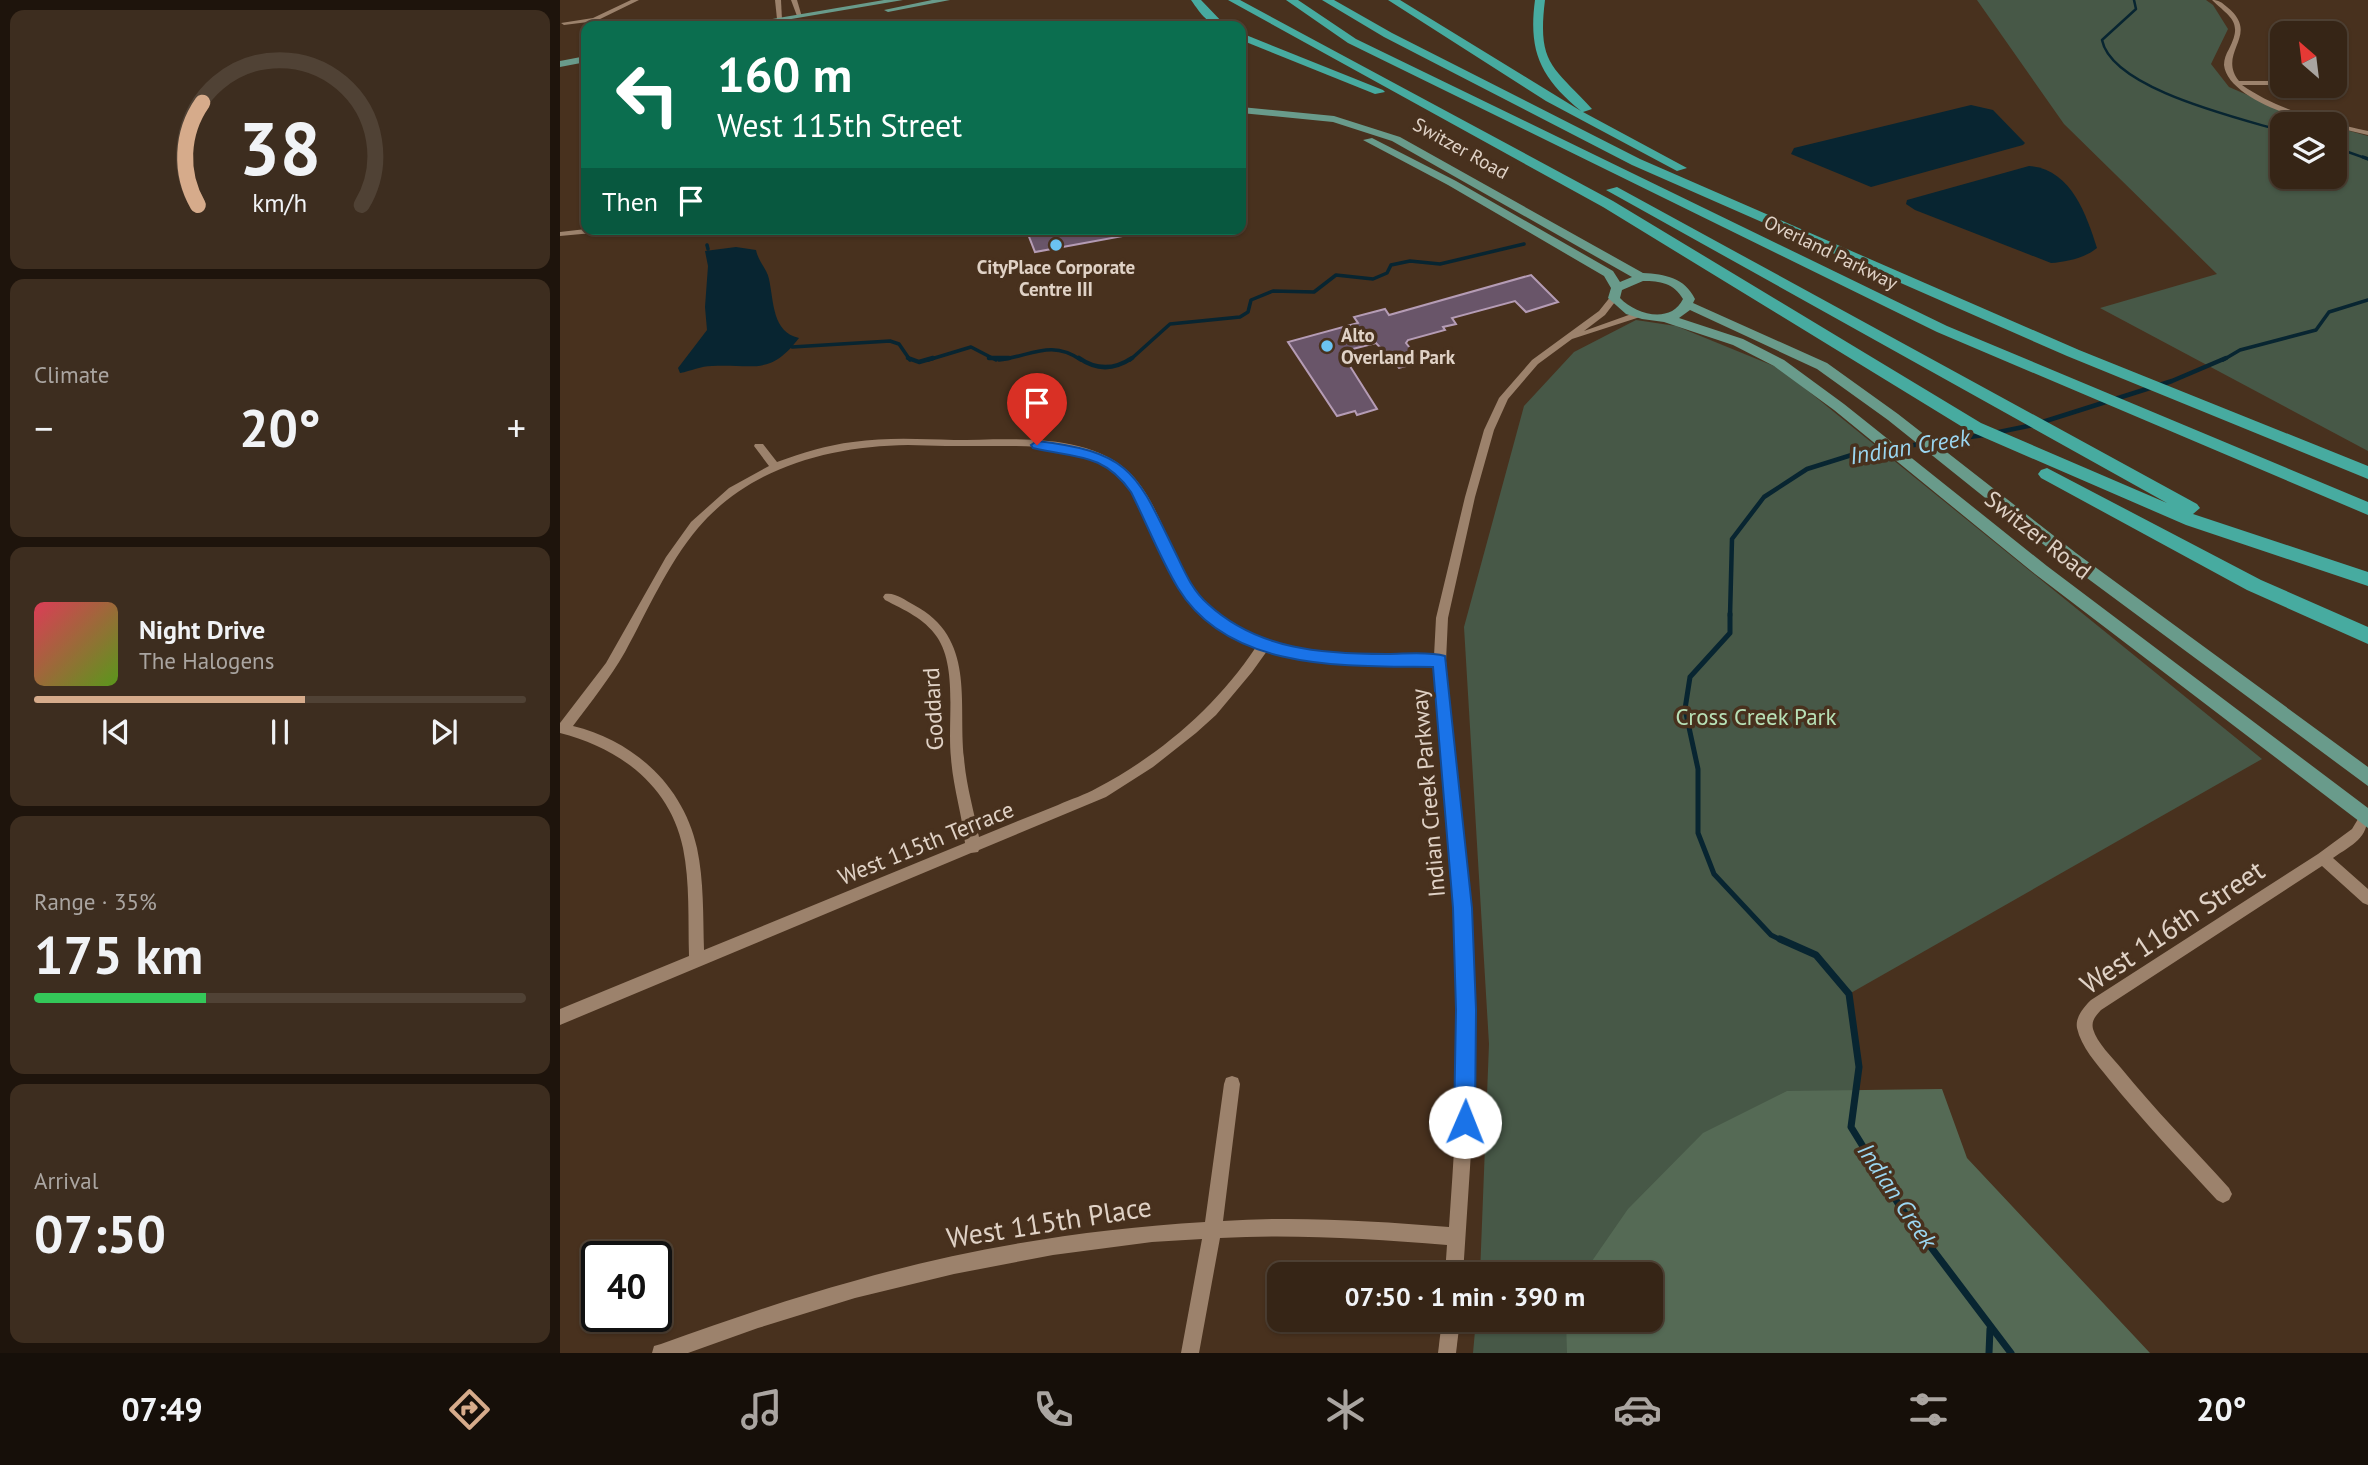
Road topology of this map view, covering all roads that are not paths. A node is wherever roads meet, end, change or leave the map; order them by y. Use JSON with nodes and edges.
{"nodes":[{"id":1,"x":636,"y":0,"type":"edge"},
{"id":2,"x":778,"y":0,"type":"edge"},
{"id":3,"x":794,"y":0,"type":"edge"},
{"id":4,"x":899,"y":0,"type":"edge"},
{"id":5,"x":946,"y":0,"type":"edge"},
{"id":6,"x":1196,"y":0,"type":"edge"},
{"id":7,"x":1291,"y":0,"type":"edge"},
{"id":8,"x":1327,"y":0,"type":"edge"},
{"id":9,"x":1393,"y":0,"type":"edge"},
{"id":10,"x":1540,"y":0,"type":"edge"},
{"id":11,"x":2215,"y":0,"type":"edge"},
{"id":12,"x":1236,"y":2,"type":"edge"},
{"id":13,"x":581,"y":21,"type":"edge"},
{"id":14,"x":584,"y":21,"type":"edge"},
{"id":15,"x":780,"y":21,"type":"edge"},
{"id":16,"x":802,"y":21,"type":"edge"},
{"id":17,"x":806,"y":21,"type":"edge"},
{"id":18,"x":809,"y":21,"type":"edge"},
{"id":19,"x":1214,"y":21,"type":"edge"},
{"id":20,"x":564,"y":23,"type":"dead end"},
{"id":21,"x":1246,"y":38,"type":"edge"},
{"id":22,"x":1352,"y":41,"type":"junction"},
{"id":23,"x":581,"y":51,"type":"edge"},
{"id":24,"x":560,"y":55,"type":"edge"},
{"id":25,"x":581,"y":61,"type":"edge"},
{"id":26,"x":560,"y":64,"type":"edge"},
{"id":27,"x":2238,"y":83,"type":"junction"},
{"id":28,"x":2270,"y":83,"type":"edge"},
{"id":29,"x":1246,"y":111,"type":"edge"},
{"id":30,"x":1264,"y":114,"type":"junction"},
{"id":31,"x":1246,"y":116,"type":"edge"},
{"id":32,"x":1475,"y":131,"type":"junction"},
{"id":33,"x":2368,"y":133,"type":"edge"},
{"id":34,"x":1624,"y":138,"type":"junction"},
{"id":35,"x":1525,"y":141,"type":"dead end"},
{"id":36,"x":1572,"y":168,"type":"dead end"},
{"id":37,"x":1467,"y":177,"type":"junction"},
{"id":38,"x":1452,"y":183,"type":"junction"},
{"id":39,"x":581,"y":232,"type":"edge"},
{"id":40,"x":560,"y":234,"type":"edge"},
{"id":41,"x":1840,"y":253,"type":"junction"},
{"id":42,"x":1641,"y":277,"type":"junction"},
{"id":43,"x":1615,"y":293,"type":"junction"},
{"id":44,"x":1688,"y":305,"type":"junction"},
{"id":45,"x":1637,"y":315,"type":"junction"},
{"id":46,"x":1663,"y":317,"type":"junction"},
{"id":47,"x":1560,"y":341,"type":"junction"},
{"id":48,"x":759,"y":446,"type":"dead end"},
{"id":49,"x":2021,"y":454,"type":"junction"},
{"id":50,"x":776,"y":468,"type":"junction"},
{"id":51,"x":2368,"y":473,"type":"edge"},
{"id":52,"x":2368,"y":509,"type":"edge"},
{"id":53,"x":2368,"y":579,"type":"edge"},
{"id":54,"x":2368,"y":595,"type":"edge"},
{"id":55,"x":889,"y":597,"type":"dead end"},
{"id":56,"x":2368,"y":636,"type":"edge"},
{"id":57,"x":1264,"y":645,"type":"junction"},
{"id":58,"x":1440,"y":660,"type":"junction"},
{"id":59,"x":562,"y":728,"type":"edge"},
{"id":60,"x":2368,"y":778,"type":"edge"},
{"id":61,"x":2367,"y":819,"type":"edge"},
{"id":62,"x":973,"y":848,"type":"junction"},
{"id":63,"x":2323,"y":858,"type":"junction"},
{"id":64,"x":2368,"y":898,"type":"edge"},
{"id":65,"x":697,"y":960,"type":"junction"},
{"id":66,"x":560,"y":1017,"type":"edge"},
{"id":67,"x":1232,"y":1084,"type":"dead end"},
{"id":68,"x":2223,"y":1194,"type":"dead end"},
{"id":69,"x":1213,"y":1229,"type":"junction"},
{"id":70,"x":1457,"y":1237,"type":"junction"},
{"id":71,"x":1455,"y":1262,"type":"edge"},
{"id":72,"x":1450,"y":1332,"type":"edge"},
{"id":73,"x":662,"y":1353,"type":"edge"},
{"id":74,"x":1190,"y":1353,"type":"edge"},
{"id":75,"x":1447,"y":1353,"type":"edge"}],
"edges":[{"from":1,"to":14,"type":"street"},
{"from":2,"to":15,"type":"street"},
{"from":3,"to":16,"type":"street"},
{"from":4,"to":17,"type":"main road"},
{"from":5,"to":18,"type":"main road"},
{"from":6,"to":19,"type":"highway"},
{"from":7,"to":22,"type":"highway","name":"Overland Parkway"},
{"from":8,"to":41,"type":"highway","name":"Overland Parkway"},
{"from":9,"to":34,"type":"highway"},
{"from":10,"to":34,"type":"highway"},
{"from":11,"to":27,"type":"street"},
{"from":12,"to":32,"type":"highway"},
{"from":13,"to":20,"type":"street"},
{"from":21,"to":32,"type":"highway"},
{"from":22,"to":35,"type":"highway"},
{"from":22,"to":52,"type":"highway","name":"Overland Parkway"},
{"from":23,"to":24,"type":"main road"},
{"from":25,"to":26,"type":"main road"},
{"from":27,"to":28,"type":"street"},
{"from":27,"to":33,"type":"street"},
{"from":29,"to":30,"type":"main road","name":"Switzer Road"},
{"from":30,"to":31,"type":"main road","name":"Switzer Road"},
{"from":30,"to":37,"type":"main road","name":"Switzer Road"},
{"from":30,"to":38,"type":"main road","name":"Switzer Road"},
{"from":32,"to":49,"type":"highway"},
{"from":34,"to":41,"type":"highway"},
{"from":36,"to":54,"type":"highway"},
{"from":37,"to":38,"type":"main road"},
{"from":37,"to":42,"type":"main road","name":"Switzer Road"},
{"from":38,"to":43,"type":"main road","name":"Switzer Road"},
{"from":39,"to":40,"type":"street"},
{"from":41,"to":51,"type":"highway","name":"Overland Parkway"},
{"from":42,"to":43,"type":"main road"},
{"from":42,"to":44,"type":"main road","name":"Switzer Road"},
{"from":43,"to":45,"type":"main road","name":"Switzer Road"},
{"from":43,"to":47,"type":"street","name":"Indian Creek Parkway"},
{"from":44,"to":46,"type":"main road"},
{"from":44,"to":60,"type":"main road","name":"Switzer Road"},
{"from":45,"to":46,"type":"main road","name":"Switzer Road"},
{"from":45,"to":47,"type":"street","name":"Indian Creek Parkway"},
{"from":46,"to":61,"type":"main road","name":"Switzer Road"},
{"from":47,"to":58,"type":"street","name":"Indian Creek Parkway"},
{"from":48,"to":50,"type":"street"},
{"from":49,"to":53,"type":"highway"},
{"from":49,"to":56,"type":"highway"},
{"from":50,"to":57,"type":"street"},
{"from":50,"to":59,"type":"street"},
{"from":55,"to":62,"type":"street","name":"Goddard"},
{"from":57,"to":58,"type":"street"},
{"from":57,"to":62,"type":"street","name":"West 115th Terrace"},
{"from":58,"to":70,"type":"street","name":"Indian Creek Parkway"},
{"from":59,"to":65,"type":"street"},
{"from":61,"to":63,"type":"street","name":"West 116th Street"},
{"from":62,"to":65,"type":"street","name":"West 115th Terrace"},
{"from":63,"to":64,"type":"street"},
{"from":63,"to":68,"type":"street","name":"West 116th Street"},
{"from":65,"to":66,"type":"street","name":"West 115th Terrace"},
{"from":67,"to":69,"type":"street"},
{"from":69,"to":70,"type":"street","name":"West 115th Place"},
{"from":69,"to":73,"type":"street","name":"West 115th Place"},
{"from":69,"to":74,"type":"street"},
{"from":70,"to":71,"type":"street","name":"Indian Creek Parkway"},
{"from":72,"to":75,"type":"street"}]}
